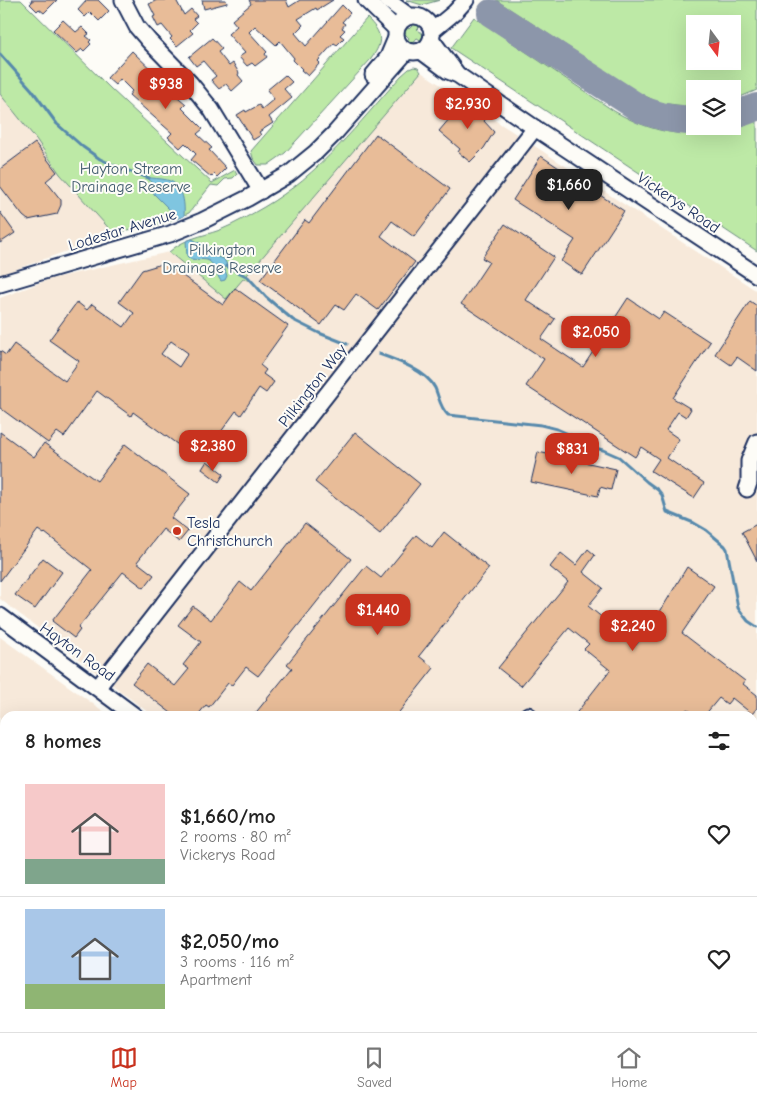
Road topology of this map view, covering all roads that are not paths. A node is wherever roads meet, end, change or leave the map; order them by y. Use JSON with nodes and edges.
{"nodes":[{"id":1,"x":123,"y":0,"type":"edge"},
{"id":2,"x":366,"y":0,"type":"edge"},
{"id":3,"x":387,"y":0,"type":"edge"},
{"id":4,"x":465,"y":1,"type":"edge"},
{"id":5,"x":424,"y":26,"type":"junction"},
{"id":6,"x":396,"y":34,"type":"junction"},
{"id":7,"x":414,"y":51,"type":"junction"},
{"id":8,"x":458,"y":75,"type":"junction"},
{"id":9,"x":535,"y":128,"type":"junction"},
{"id":10,"x":276,"y":181,"type":"junction"},
{"id":11,"x":261,"y":190,"type":"junction"},
{"id":12,"x":757,"y":275,"type":"edge"},
{"id":13,"x":0,"y":284,"type":"edge"},
{"id":14,"x":757,"y":442,"type":"edge"},
{"id":15,"x":747,"y":489,"type":"dead end"},
{"id":16,"x":0,"y":616,"type":"edge"},
{"id":17,"x":98,"y":687,"type":"junction"},
{"id":18,"x":129,"y":711,"type":"edge"}],
"edges":[{"from":1,"to":11,"type":"street"},
{"from":2,"to":6,"type":"street"},
{"from":3,"to":5,"type":"street","name":"Vickerys Road"},
{"from":4,"to":5,"type":"street"},
{"from":5,"to":6,"type":"street"},
{"from":5,"to":7,"type":"street"},
{"from":5,"to":8,"type":"street","name":"Vickerys Road"},
{"from":6,"to":7,"type":"street"},
{"from":6,"to":10,"type":"street","name":"Lodestar Avenue"},
{"from":7,"to":8,"type":"street","name":"Vickerys Road"},
{"from":7,"to":10,"type":"street","name":"Lodestar Avenue"},
{"from":8,"to":9,"type":"street","name":"Vickerys Road"},
{"from":9,"to":12,"type":"street","name":"Vickerys Road"},
{"from":9,"to":17,"type":"street","name":"Pilkington Way"},
{"from":10,"to":11,"type":"street","name":"Lodestar Avenue"},
{"from":11,"to":13,"type":"street","name":"Lodestar Avenue"},
{"from":14,"to":15,"type":"street"},
{"from":16,"to":17,"type":"street","name":"Hayton Road"},
{"from":17,"to":18,"type":"street","name":"Hayton Road"}]}
